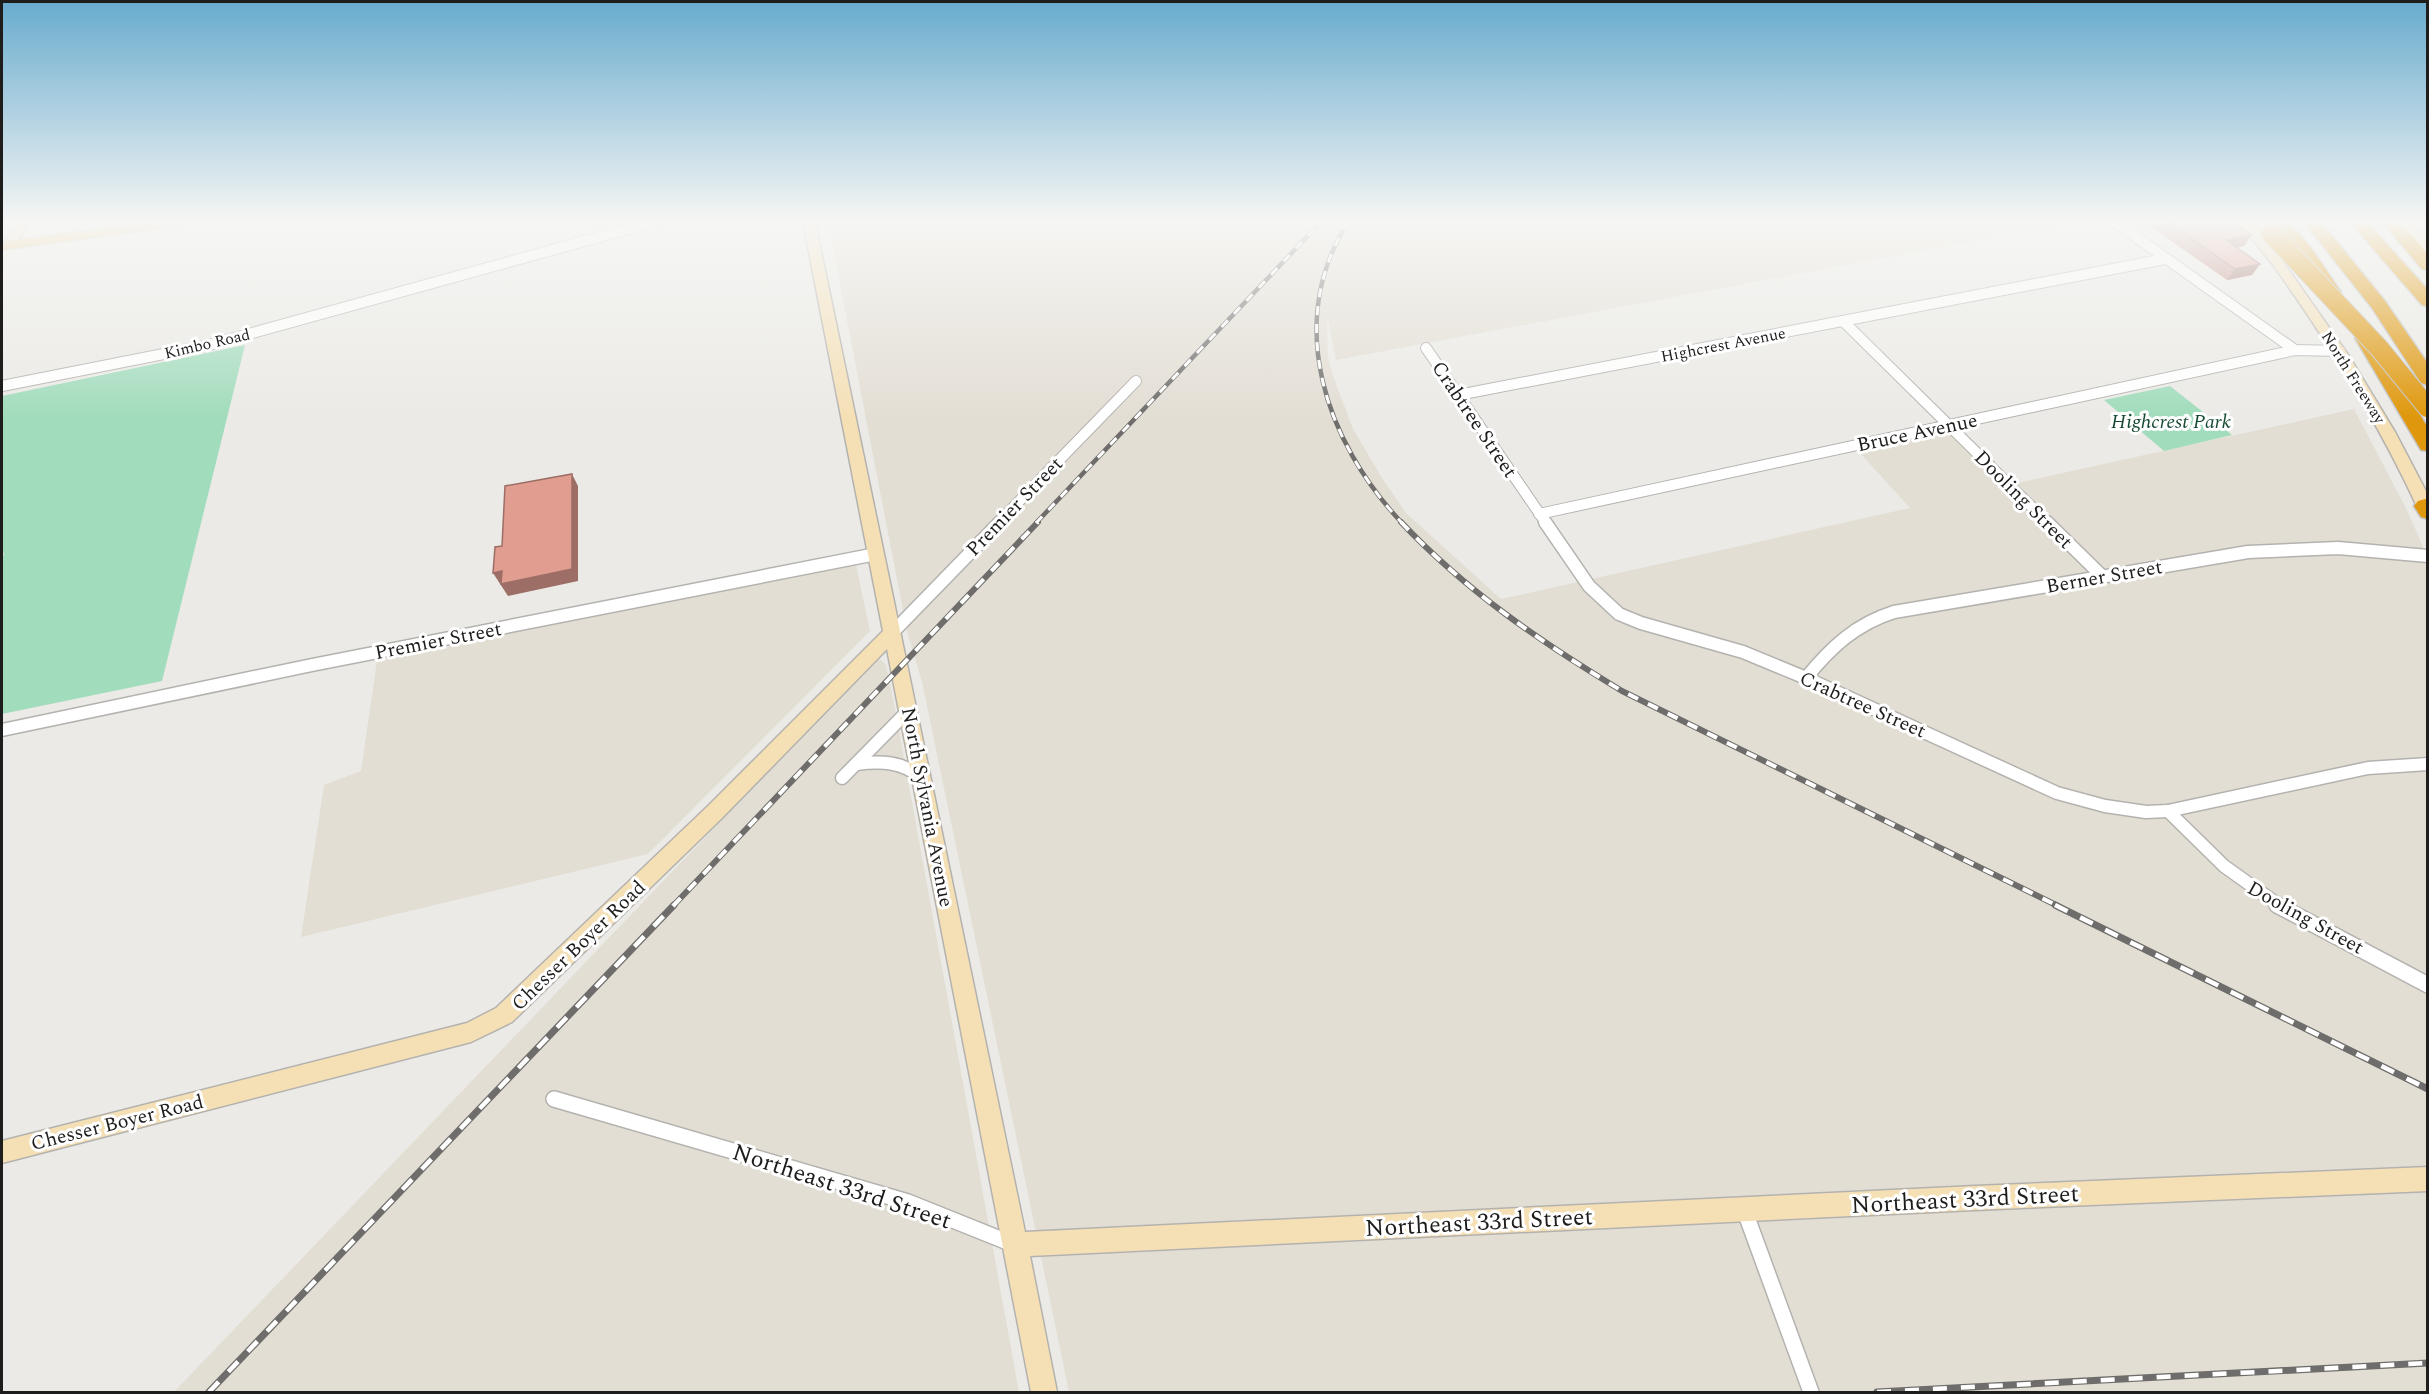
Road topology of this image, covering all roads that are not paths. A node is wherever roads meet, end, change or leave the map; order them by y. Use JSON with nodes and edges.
{"nodes":[{"id":1,"x":418,"y":287,"type":"edge"},
{"id":2,"x":822,"y":287,"type":"edge"},
{"id":3,"x":2019,"y":287,"type":"edge"},
{"id":4,"x":2205,"y":287,"type":"edge"},
{"id":5,"x":2295,"y":287,"type":"edge"},
{"id":6,"x":2325,"y":287,"type":"edge"},
{"id":7,"x":2330,"y":287,"type":"edge"},
{"id":8,"x":2365,"y":287,"type":"edge"},
{"id":9,"x":2382,"y":287,"type":"edge"},
{"id":10,"x":2415,"y":287,"type":"edge"},
{"id":11,"x":2427,"y":301,"type":"edge"},
{"id":12,"x":1843,"y":321,"type":"junction"},
{"id":13,"x":1426,"y":348,"type":"dead end"},
{"id":14,"x":2295,"y":350,"type":"junction"},
{"id":15,"x":2340,"y":351,"type":"junction"},
{"id":16,"x":2427,"y":352,"type":"edge"},
{"id":17,"x":2427,"y":379,"type":"edge"},
{"id":18,"x":1136,"y":381,"type":"dead end"},
{"id":19,"x":2,"y":386,"type":"edge"},
{"id":20,"x":1458,"y":395,"type":"junction"},
{"id":21,"x":2427,"y":408,"type":"edge"},
{"id":22,"x":1949,"y":425,"type":"junction"},
{"id":23,"x":2427,"y":445,"type":"edge"},
{"id":24,"x":2426,"y":510,"type":"edge"},
{"id":25,"x":1539,"y":514,"type":"junction"},
{"id":26,"x":876,"y":554,"type":"junction"},
{"id":27,"x":2427,"y":556,"type":"edge"},
{"id":28,"x":2103,"y":577,"type":"junction"},
{"id":29,"x":892,"y":633,"type":"junction"},
{"id":30,"x":1806,"y":678,"type":"junction"},
{"id":31,"x":909,"y":710,"type":"junction"},
{"id":32,"x":2,"y":730,"type":"edge"},
{"id":33,"x":856,"y":764,"type":"junction"},
{"id":34,"x":2427,"y":764,"type":"edge"},
{"id":35,"x":842,"y":778,"type":"dead end"},
{"id":36,"x":922,"y":778,"type":"junction"},
{"id":37,"x":2168,"y":811,"type":"junction"},
{"id":38,"x":2427,"y":985,"type":"edge"},
{"id":39,"x":554,"y":1099,"type":"dead end"},
{"id":40,"x":2,"y":1152,"type":"edge"},
{"id":41,"x":2427,"y":1179,"type":"edge"},
{"id":42,"x":1744,"y":1209,"type":"junction"},
{"id":43,"x":1015,"y":1245,"type":"junction"},
{"id":44,"x":1044,"y":1392,"type":"edge"},
{"id":45,"x":1811,"y":1392,"type":"edge"}],
"edges":[{"from":1,"to":19,"type":"street","name":"Kimbo Road"},
{"from":2,"to":26,"type":"main road","name":"North Sylvania Avenue"},
{"from":3,"to":12,"type":"street","name":"Highcrest Avenue"},
{"from":4,"to":14,"type":"street"},
{"from":5,"to":15,"type":"main road","name":"North Freeway"},
{"from":6,"to":21,"type":"highway","bridge":true},
{"from":7,"to":23,"type":"highway","name":"North Freeway"},
{"from":8,"to":17,"type":"highway"},
{"from":9,"to":16,"type":"highway"},
{"from":10,"to":11,"type":"highway"},
{"from":12,"to":20,"type":"street","name":"Highcrest Avenue"},
{"from":12,"to":22,"type":"street","name":"Dooling Street"},
{"from":13,"to":20,"type":"street","name":"Crabtree Street"},
{"from":14,"to":15,"type":"street","name":"Bruce Avenue"},
{"from":14,"to":22,"type":"street","name":"Bruce Avenue"},
{"from":15,"to":24,"type":"main road","name":"North Freeway"},
{"from":18,"to":29,"type":"street","name":"Premier Street"},
{"from":20,"to":25,"type":"street","name":"Crabtree Street"},
{"from":22,"to":25,"type":"street","name":"Bruce Avenue"},
{"from":22,"to":28,"type":"street","name":"Dooling Street"},
{"from":25,"to":30,"type":"street","name":"Crabtree Street"},
{"from":26,"to":29,"type":"main road","name":"North Sylvania Avenue"},
{"from":26,"to":32,"type":"street","name":"Premier Street"},
{"from":27,"to":28,"type":"street","name":"Berner Street"},
{"from":28,"to":30,"type":"street","name":"Berner Street"},
{"from":29,"to":31,"type":"main road","name":"North Sylvania Avenue"},
{"from":29,"to":40,"type":"main road","name":"Chesser Boyer Road"},
{"from":30,"to":37,"type":"street","name":"Crabtree Street"},
{"from":31,"to":33,"type":"street"},
{"from":31,"to":36,"type":"main road","name":"North Sylvania Avenue"},
{"from":33,"to":35,"type":"street"},
{"from":33,"to":36,"type":"street"},
{"from":34,"to":37,"type":"street","name":"Crabtree Street"},
{"from":36,"to":43,"type":"main road","name":"North Sylvania Avenue"},
{"from":37,"to":38,"type":"street","name":"Dooling Street"},
{"from":39,"to":43,"type":"street","name":"Northeast 33rd Street"},
{"from":41,"to":42,"type":"main road","name":"Northeast 33rd Street"},
{"from":42,"to":43,"type":"main road","name":"Northeast 33rd Street"},
{"from":42,"to":45,"type":"street"},
{"from":43,"to":44,"type":"main road","name":"North Sylvania Avenue"}]}
